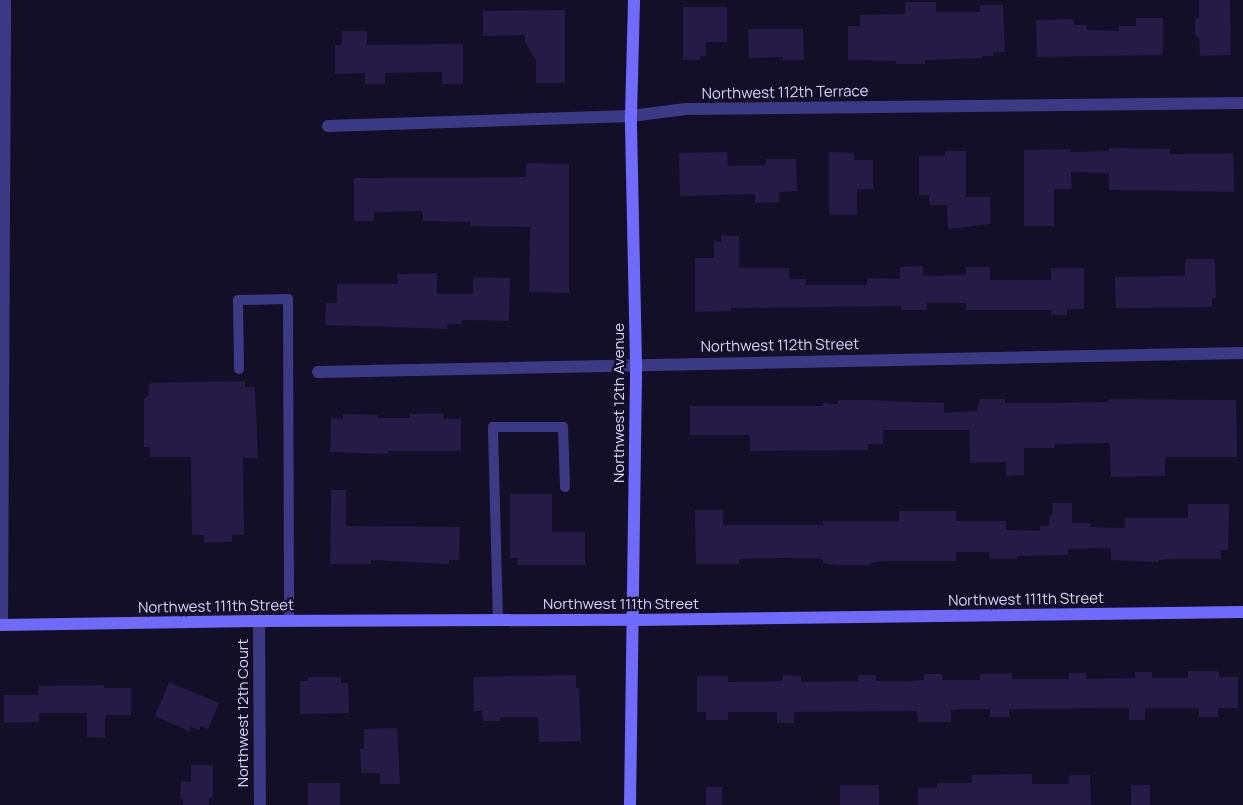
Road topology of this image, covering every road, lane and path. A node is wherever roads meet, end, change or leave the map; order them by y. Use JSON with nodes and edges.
{"nodes":[{"id":1,"x":5,"y":0,"type":"edge"},
{"id":2,"x":634,"y":0,"type":"edge"},
{"id":3,"x":1243,"y":103,"type":"edge"},
{"id":4,"x":631,"y":116,"type":"junction"},
{"id":5,"x":3,"y":117,"type":"edge"},
{"id":6,"x":328,"y":126,"type":"dead end"},
{"id":7,"x":1243,"y":353,"type":"edge"},
{"id":8,"x":636,"y":364,"type":"junction"},
{"id":9,"x":239,"y":369,"type":"dead end"},
{"id":10,"x":2,"y":371,"type":"edge"},
{"id":11,"x":318,"y":372,"type":"dead end"},
{"id":12,"x":564,"y":487,"type":"dead end"},
{"id":13,"x":1243,"y":612,"type":"edge"},
{"id":14,"x":634,"y":620,"type":"junction"},
{"id":15,"x":259,"y":621,"type":"junction"},
{"id":16,"x":289,"y":621,"type":"junction"},
{"id":17,"x":498,"y":621,"type":"junction"},
{"id":18,"x":1,"y":625,"type":"edge"},
{"id":19,"x":260,"y":805,"type":"edge"},
{"id":20,"x":630,"y":805,"type":"edge"}],
"edges":[{"from":1,"to":5,"type":"street"},
{"from":2,"to":4,"type":"street","name":"Northwest 12th Avenue"},
{"from":3,"to":4,"type":"street","name":"Northwest 112th Terrace"},
{"from":4,"to":6,"type":"street","name":"Northwest 112th Terrace"},
{"from":4,"to":8,"type":"street","name":"Northwest 12th Avenue"},
{"from":5,"to":10,"type":"street"},
{"from":7,"to":8,"type":"street","name":"Northwest 112th Street"},
{"from":8,"to":11,"type":"street","name":"Northwest 112th Street"},
{"from":8,"to":14,"type":"street","name":"Northwest 12th Avenue"},
{"from":9,"to":16,"type":"lane"},
{"from":10,"to":18,"type":"street"},
{"from":12,"to":17,"type":"lane"},
{"from":13,"to":14,"type":"street","name":"Northwest 111th Street"},
{"from":14,"to":17,"type":"street","name":"Northwest 111th Street"},
{"from":14,"to":20,"type":"street","name":"Northwest 12th Avenue"},
{"from":15,"to":16,"type":"street","name":"Northwest 111th Street"},
{"from":15,"to":18,"type":"street","name":"Northwest 111th Street"},
{"from":15,"to":19,"type":"street","name":"Northwest 12th Court"},
{"from":16,"to":17,"type":"street","name":"Northwest 111th Street"}]}
